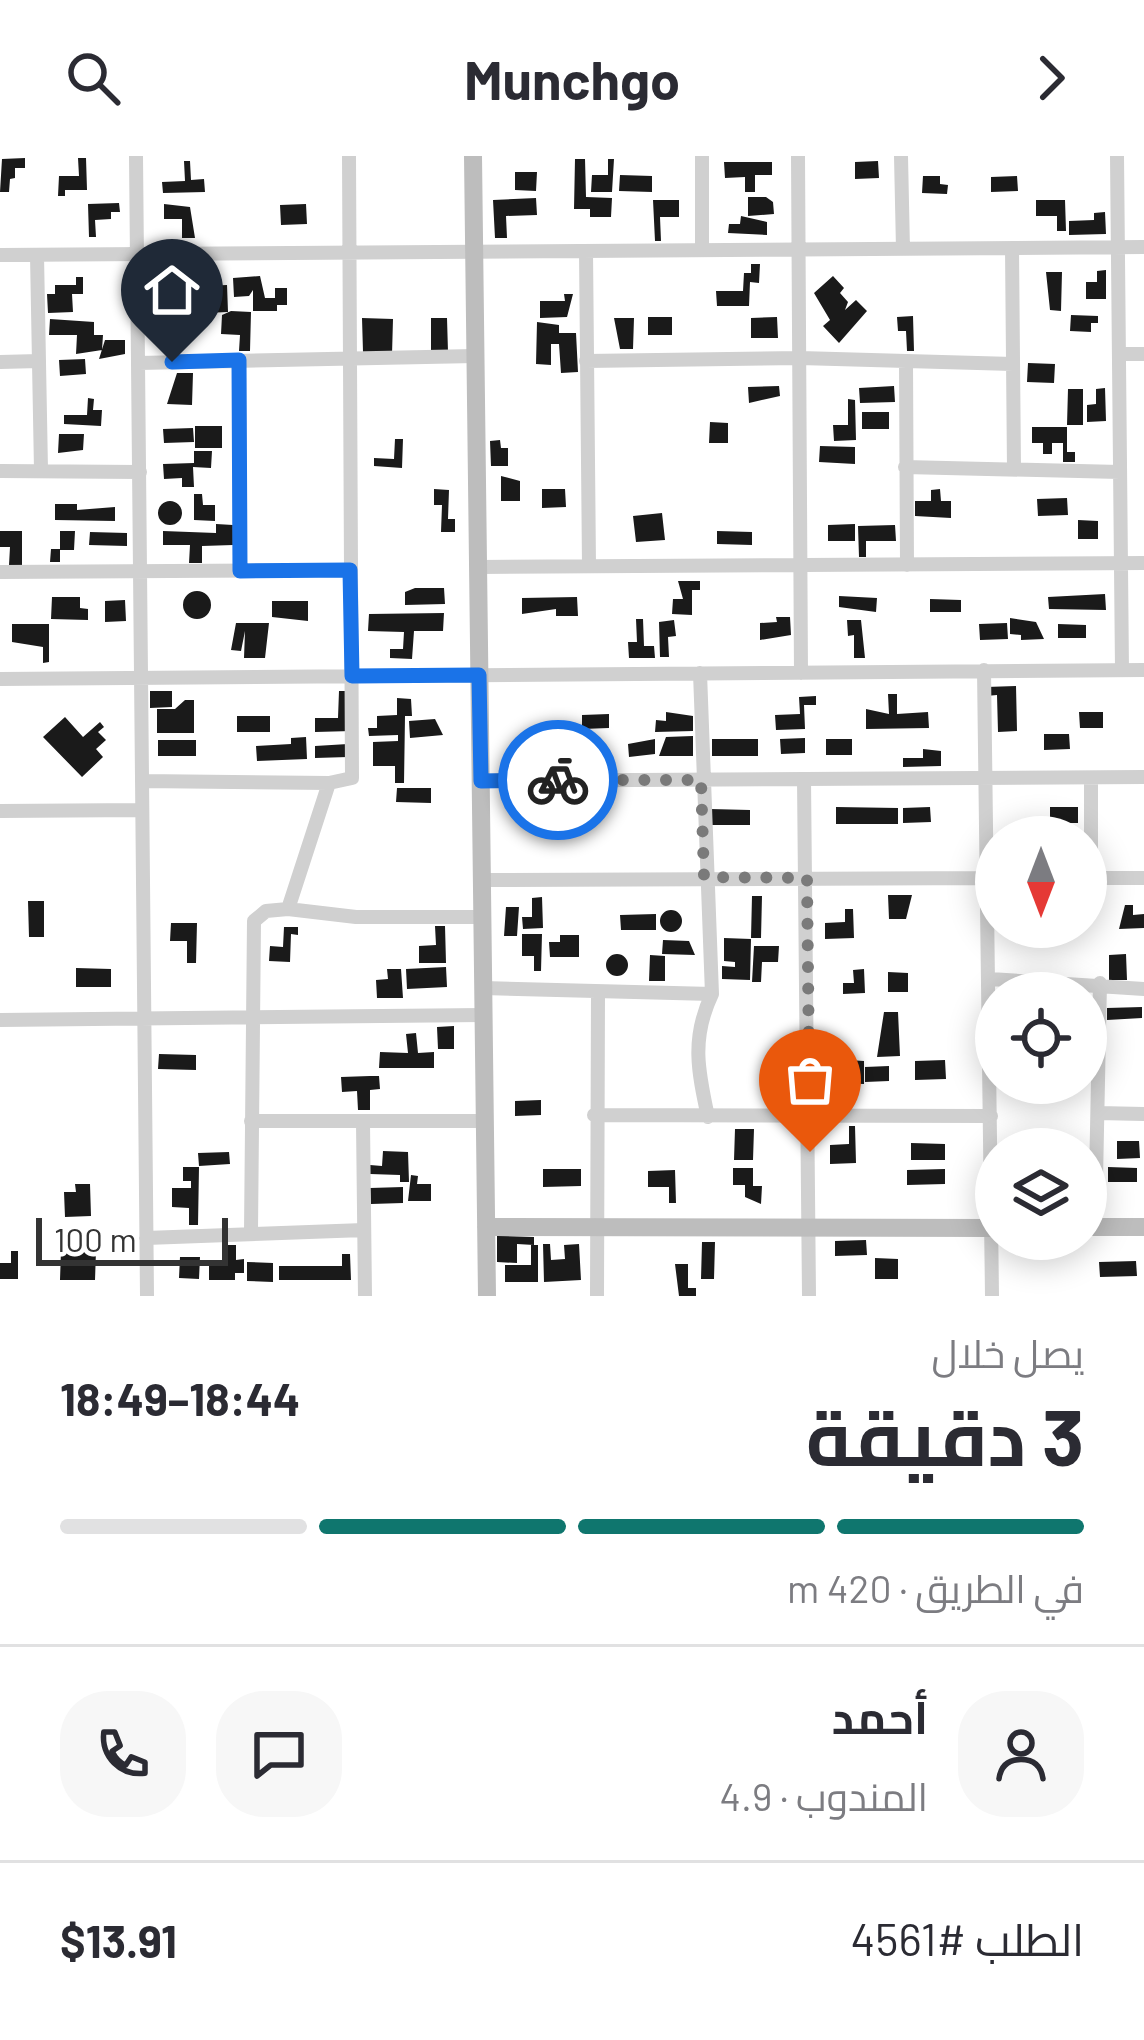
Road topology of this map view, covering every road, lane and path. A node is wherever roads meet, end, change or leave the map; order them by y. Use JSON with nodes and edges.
{"nodes":[{"id":1,"x":136,"y":156,"type":"edge"},
{"id":2,"x":350,"y":156,"type":"edge"},
{"id":3,"x":473,"y":156,"type":"edge"},
{"id":4,"x":703,"y":156,"type":"edge"},
{"id":5,"x":798,"y":156,"type":"edge"},
{"id":6,"x":901,"y":156,"type":"edge"},
{"id":7,"x":1118,"y":156,"type":"edge"},
{"id":8,"x":1012,"y":248,"type":"junction"},
{"id":9,"x":1118,"y":248,"type":"junction"},
{"id":10,"x":1144,"y":248,"type":"edge"},
{"id":11,"x":902,"y":249,"type":"junction"},
{"id":12,"x":702,"y":250,"type":"junction"},
{"id":13,"x":799,"y":250,"type":"junction"},
{"id":14,"x":586,"y":251,"type":"junction"},
{"id":15,"x":474,"y":252,"type":"junction"},
{"id":16,"x":350,"y":253,"type":"junction"},
{"id":17,"x":138,"y":254,"type":"junction"},
{"id":18,"x":0,"y":255,"type":"edge"},
{"id":19,"x":37,"y":255,"type":"junction"},
{"id":20,"x":1119,"y":354,"type":"junction"},
{"id":21,"x":1144,"y":354,"type":"edge"},
{"id":22,"x":475,"y":356,"type":"junction"},
{"id":23,"x":800,"y":358,"type":"junction"},
{"id":24,"x":239,"y":360,"type":"junction"},
{"id":25,"x":351,"y":360,"type":"junction"},
{"id":26,"x":586,"y":361,"type":"junction"},
{"id":27,"x":907,"y":361,"type":"junction"},
{"id":28,"x":0,"y":362,"type":"edge"},
{"id":29,"x":39,"y":362,"type":"junction"},
{"id":30,"x":139,"y":363,"type":"junction"},
{"id":31,"x":1013,"y":364,"type":"junction"},
{"id":32,"x":905,"y":467,"type":"junction"},
{"id":33,"x":1014,"y":469,"type":"junction"},
{"id":34,"x":41,"y":470,"type":"junction"},
{"id":35,"x":0,"y":471,"type":"edge"},
{"id":36,"x":140,"y":472,"type":"junction"},
{"id":37,"x":1120,"y":472,"type":"junction"},
{"id":38,"x":1144,"y":563,"type":"edge"},
{"id":39,"x":1120,"y":564,"type":"junction"},
{"id":40,"x":800,"y":565,"type":"junction"},
{"id":41,"x":907,"y":565,"type":"junction"},
{"id":42,"x":590,"y":566,"type":"junction"},
{"id":43,"x":478,"y":567,"type":"junction"},
{"id":44,"x":350,"y":570,"type":"junction"},
{"id":45,"x":140,"y":571,"type":"junction"},
{"id":46,"x":240,"y":571,"type":"junction"},
{"id":47,"x":0,"y":572,"type":"edge"},
{"id":48,"x":985,"y":670,"type":"junction"},
{"id":49,"x":1122,"y":670,"type":"junction"},
{"id":50,"x":1144,"y":670,"type":"edge"},
{"id":51,"x":802,"y":673,"type":"junction"},
{"id":52,"x":700,"y":674,"type":"junction"},
{"id":53,"x":479,"y":675,"type":"junction"},
{"id":54,"x":352,"y":676,"type":"junction"},
{"id":55,"x":140,"y":678,"type":"junction"},
{"id":56,"x":0,"y":679,"type":"edge"},
{"id":57,"x":1144,"y":777,"type":"edge"},
{"id":58,"x":988,"y":778,"type":"junction"},
{"id":59,"x":1091,"y":778,"type":"junction"},
{"id":60,"x":804,"y":779,"type":"junction"},
{"id":61,"x":701,"y":780,"type":"junction"},
{"id":62,"x":142,"y":781,"type":"junction"},
{"id":63,"x":481,"y":781,"type":"junction"},
{"id":64,"x":329,"y":783,"type":"junction"},
{"id":65,"x":142,"y":810,"type":"junction"},
{"id":66,"x":0,"y":811,"type":"edge"},
{"id":67,"x":990,"y":816,"type":"edge"},
{"id":68,"x":1090,"y":816,"type":"edge"},
{"id":69,"x":704,"y":877,"type":"junction"},
{"id":70,"x":807,"y":878,"type":"junction"},
{"id":71,"x":975,"y":878,"type":"edge"},
{"id":72,"x":1107,"y":878,"type":"edge"},
{"id":73,"x":1144,"y":878,"type":"edge"},
{"id":74,"x":482,"y":880,"type":"junction"},
{"id":75,"x":288,"y":909,"type":"junction"},
{"id":76,"x":482,"y":917,"type":"junction"},
{"id":77,"x":1107,"y":984,"type":"edge"},
{"id":78,"x":483,"y":988,"type":"junction"},
{"id":79,"x":1144,"y":988,"type":"edge"},
{"id":80,"x":598,"y":994,"type":"junction"},
{"id":81,"x":712,"y":994,"type":"junction"},
{"id":82,"x":483,"y":1015,"type":"junction"},
{"id":83,"x":250,"y":1017,"type":"junction"},
{"id":84,"x":0,"y":1020,"type":"edge"},
{"id":85,"x":144,"y":1021,"type":"junction"},
{"id":86,"x":991,"y":1104,"type":"edge"},
{"id":87,"x":1098,"y":1104,"type":"edge"},
{"id":88,"x":1098,"y":1113,"type":"junction"},
{"id":89,"x":810,"y":1114,"type":"junction"},
{"id":90,"x":1144,"y":1114,"type":"edge"},
{"id":91,"x":594,"y":1115,"type":"junction"},
{"id":92,"x":991,"y":1116,"type":"junction"},
{"id":93,"x":708,"y":1117,"type":"junction"},
{"id":94,"x":251,"y":1121,"type":"junction"},
{"id":95,"x":485,"y":1121,"type":"junction"},
{"id":96,"x":363,"y":1124,"type":"junction"},
{"id":97,"x":991,"y":1128,"type":"edge"},
{"id":98,"x":1097,"y":1128,"type":"edge"},
{"id":99,"x":486,"y":1227,"type":"junction"},
{"id":100,"x":596,"y":1227,"type":"junction"},
{"id":101,"x":1107,"y":1227,"type":"edge"},
{"id":102,"x":1144,"y":1227,"type":"edge"},
{"id":103,"x":809,"y":1228,"type":"junction"},
{"id":104,"x":975,"y":1228,"type":"edge"},
{"id":105,"x":364,"y":1230,"type":"junction"},
{"id":106,"x":251,"y":1231,"type":"junction"},
{"id":107,"x":146,"y":1238,"type":"junction"},
{"id":108,"x":993,"y":1260,"type":"edge"},
{"id":109,"x":147,"y":1296,"type":"edge"},
{"id":110,"x":365,"y":1296,"type":"edge"},
{"id":111,"x":487,"y":1296,"type":"edge"},
{"id":112,"x":597,"y":1296,"type":"edge"},
{"id":113,"x":809,"y":1296,"type":"edge"},
{"id":114,"x":992,"y":1296,"type":"edge"}],
"edges":[{"from":1,"to":17,"type":"street"},
{"from":2,"to":16,"type":"street"},
{"from":3,"to":15,"type":"street"},
{"from":4,"to":12,"type":"street"},
{"from":5,"to":13,"type":"street"},
{"from":6,"to":11,"type":"street"},
{"from":7,"to":9,"type":"street"},
{"from":8,"to":9,"type":"street"},
{"from":8,"to":11,"type":"street"},
{"from":8,"to":31,"type":"street"},
{"from":9,"to":10,"type":"street"},
{"from":9,"to":20,"type":"street"},
{"from":11,"to":13,"type":"street"},
{"from":12,"to":13,"type":"street"},
{"from":12,"to":14,"type":"street"},
{"from":13,"to":23,"type":"street"},
{"from":14,"to":15,"type":"street"},
{"from":14,"to":26,"type":"street"},
{"from":15,"to":16,"type":"street"},
{"from":15,"to":22,"type":"street"},
{"from":16,"to":17,"type":"street"},
{"from":16,"to":25,"type":"street"},
{"from":17,"to":19,"type":"street"},
{"from":17,"to":30,"type":"street"},
{"from":18,"to":19,"type":"street"},
{"from":19,"to":29,"type":"street"},
{"from":20,"to":21,"type":"street"},
{"from":20,"to":37,"type":"street"},
{"from":22,"to":25,"type":"street"},
{"from":22,"to":43,"type":"street"},
{"from":23,"to":26,"type":"street"},
{"from":23,"to":27,"type":"street"},
{"from":23,"to":40,"type":"street"},
{"from":24,"to":25,"type":"street"},
{"from":24,"to":30,"type":"street"},
{"from":24,"to":46,"type":"street"},
{"from":25,"to":44,"type":"street"},
{"from":26,"to":42,"type":"street"},
{"from":27,"to":31,"type":"street"},
{"from":27,"to":32,"type":"street"},
{"from":28,"to":29,"type":"street"},
{"from":29,"to":34,"type":"street"},
{"from":30,"to":36,"type":"street"},
{"from":31,"to":33,"type":"street"},
{"from":32,"to":33,"type":"street"},
{"from":32,"to":41,"type":"street"},
{"from":33,"to":37,"type":"street"},
{"from":34,"to":35,"type":"street"},
{"from":34,"to":36,"type":"street"},
{"from":36,"to":45,"type":"street"},
{"from":37,"to":39,"type":"street"},
{"from":38,"to":39,"type":"street"},
{"from":39,"to":41,"type":"street"},
{"from":39,"to":49,"type":"street"},
{"from":40,"to":41,"type":"street"},
{"from":40,"to":42,"type":"street"},
{"from":40,"to":51,"type":"street"},
{"from":42,"to":43,"type":"street"},
{"from":43,"to":53,"type":"street"},
{"from":44,"to":46,"type":"street"},
{"from":44,"to":54,"type":"street"},
{"from":45,"to":46,"type":"street"},
{"from":45,"to":47,"type":"street"},
{"from":45,"to":55,"type":"street"},
{"from":48,"to":49,"type":"street"},
{"from":48,"to":51,"type":"street"},
{"from":48,"to":58,"type":"street"},
{"from":49,"to":50,"type":"street"},
{"from":51,"to":52,"type":"street"},
{"from":52,"to":53,"type":"street"},
{"from":52,"to":61,"type":"street"},
{"from":53,"to":54,"type":"street"},
{"from":53,"to":63,"type":"street"},
{"from":54,"to":55,"type":"street"},
{"from":54,"to":64,"type":"street"},
{"from":55,"to":56,"type":"street"},
{"from":55,"to":62,"type":"street"},
{"from":57,"to":59,"type":"street"},
{"from":58,"to":59,"type":"street"},
{"from":58,"to":60,"type":"street"},
{"from":58,"to":67,"type":"street"},
{"from":59,"to":68,"type":"street"},
{"from":60,"to":61,"type":"street"},
{"from":60,"to":70,"type":"street"},
{"from":61,"to":63,"type":"street"},
{"from":61,"to":69,"type":"street"},
{"from":62,"to":64,"type":"street"},
{"from":62,"to":65,"type":"street"},
{"from":63,"to":74,"type":"street"},
{"from":64,"to":75,"type":"street"},
{"from":65,"to":66,"type":"street"},
{"from":65,"to":85,"type":"street"},
{"from":69,"to":70,"type":"street"},
{"from":69,"to":74,"type":"street"},
{"from":69,"to":81,"type":"street"},
{"from":70,"to":71,"type":"street"},
{"from":70,"to":89,"type":"street"},
{"from":72,"to":73,"type":"street"},
{"from":74,"to":76,"type":"street"},
{"from":75,"to":76,"type":"street"},
{"from":75,"to":83,"type":"street"},
{"from":76,"to":78,"type":"street"},
{"from":77,"to":79,"type":"street"},
{"from":78,"to":80,"type":"street"},
{"from":78,"to":82,"type":"street"},
{"from":80,"to":81,"type":"street"},
{"from":80,"to":91,"type":"street"},
{"from":81,"to":93,"type":"street"},
{"from":82,"to":83,"type":"street"},
{"from":82,"to":95,"type":"street"},
{"from":83,"to":85,"type":"street"},
{"from":83,"to":94,"type":"street"},
{"from":84,"to":85,"type":"street"},
{"from":85,"to":107,"type":"street"},
{"from":86,"to":92,"type":"street"},
{"from":87,"to":88,"type":"street"},
{"from":88,"to":90,"type":"street"},
{"from":88,"to":98,"type":"street"},
{"from":89,"to":92,"type":"street"},
{"from":89,"to":93,"type":"street"},
{"from":89,"to":103,"type":"street"},
{"from":91,"to":93,"type":"street"},
{"from":91,"to":100,"type":"street"},
{"from":92,"to":97,"type":"street"},
{"from":94,"to":96,"type":"street"},
{"from":94,"to":106,"type":"street"},
{"from":95,"to":96,"type":"street"},
{"from":95,"to":99,"type":"street"},
{"from":96,"to":105,"type":"street"},
{"from":99,"to":100,"type":"street"},
{"from":99,"to":111,"type":"street"},
{"from":100,"to":103,"type":"street"},
{"from":100,"to":112,"type":"street"},
{"from":101,"to":102,"type":"street"},
{"from":103,"to":104,"type":"street"},
{"from":103,"to":113,"type":"street"},
{"from":105,"to":106,"type":"street"},
{"from":105,"to":110,"type":"street"},
{"from":106,"to":107,"type":"street"},
{"from":107,"to":109,"type":"street"},
{"from":108,"to":114,"type":"street"}]}
